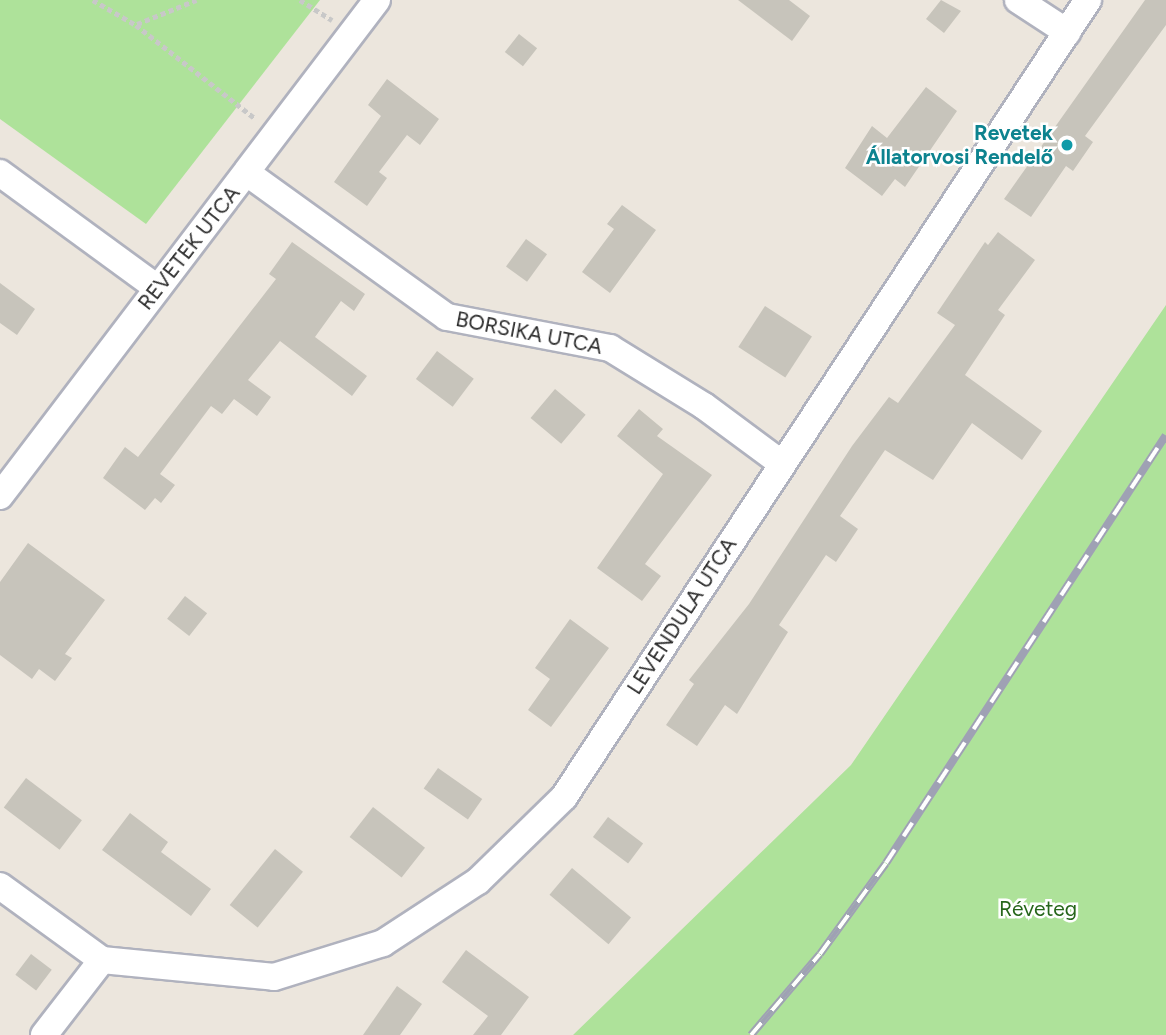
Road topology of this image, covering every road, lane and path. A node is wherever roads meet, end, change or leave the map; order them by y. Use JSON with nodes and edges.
{"nodes":[{"id":1,"x":93,"y":0,"type":"edge"},
{"id":2,"x":196,"y":0,"type":"edge"},
{"id":3,"x":300,"y":0,"type":"edge"},
{"id":4,"x":377,"y":0,"type":"edge"},
{"id":5,"x":1018,"y":0,"type":"edge"},
{"id":6,"x":1088,"y":0,"type":"edge"},
{"id":7,"x":136,"y":25,"type":"junction"},
{"id":8,"x":1067,"y":32,"type":"junction"},
{"id":9,"x":352,"y":33,"type":"junction"},
{"id":10,"x":276,"y":135,"type":"junction"},
{"id":11,"x":0,"y":173,"type":"edge"},
{"id":12,"x":247,"y":173,"type":"junction"},
{"id":13,"x":157,"y":288,"type":"junction"},
{"id":14,"x":781,"y":463,"type":"junction"},
{"id":15,"x":0,"y":496,"type":"edge"},
{"id":16,"x":0,"y":886,"type":"edge"},
{"id":17,"x":102,"y":960,"type":"junction"},
{"id":18,"x":44,"y":1035,"type":"edge"}],
"edges":[{"from":1,"to":7,"type":"path"},
{"from":2,"to":7,"type":"path"},
{"from":3,"to":9,"type":"path"},
{"from":4,"to":9,"type":"street","name":"REVETEK UTCA"},
{"from":5,"to":8,"type":"street"},
{"from":6,"to":8,"type":"street","name":"LEVENDULA UTCA"},
{"from":7,"to":10,"type":"path"},
{"from":8,"to":14,"type":"street","name":"LEVENDULA UTCA"},
{"from":9,"to":10,"type":"street","name":"REVETEK UTCA"},
{"from":10,"to":12,"type":"street","name":"REVETEK UTCA"},
{"from":11,"to":13,"type":"street"},
{"from":12,"to":13,"type":"street","name":"REVETEK UTCA"},
{"from":12,"to":14,"type":"street","name":"BORSIKA UTCA"},
{"from":13,"to":15,"type":"street","name":"REVETEK UTCA"},
{"from":14,"to":17,"type":"street","name":"LEVENDULA UTCA"},
{"from":16,"to":17,"type":"street"},
{"from":17,"to":18,"type":"street"}]}
